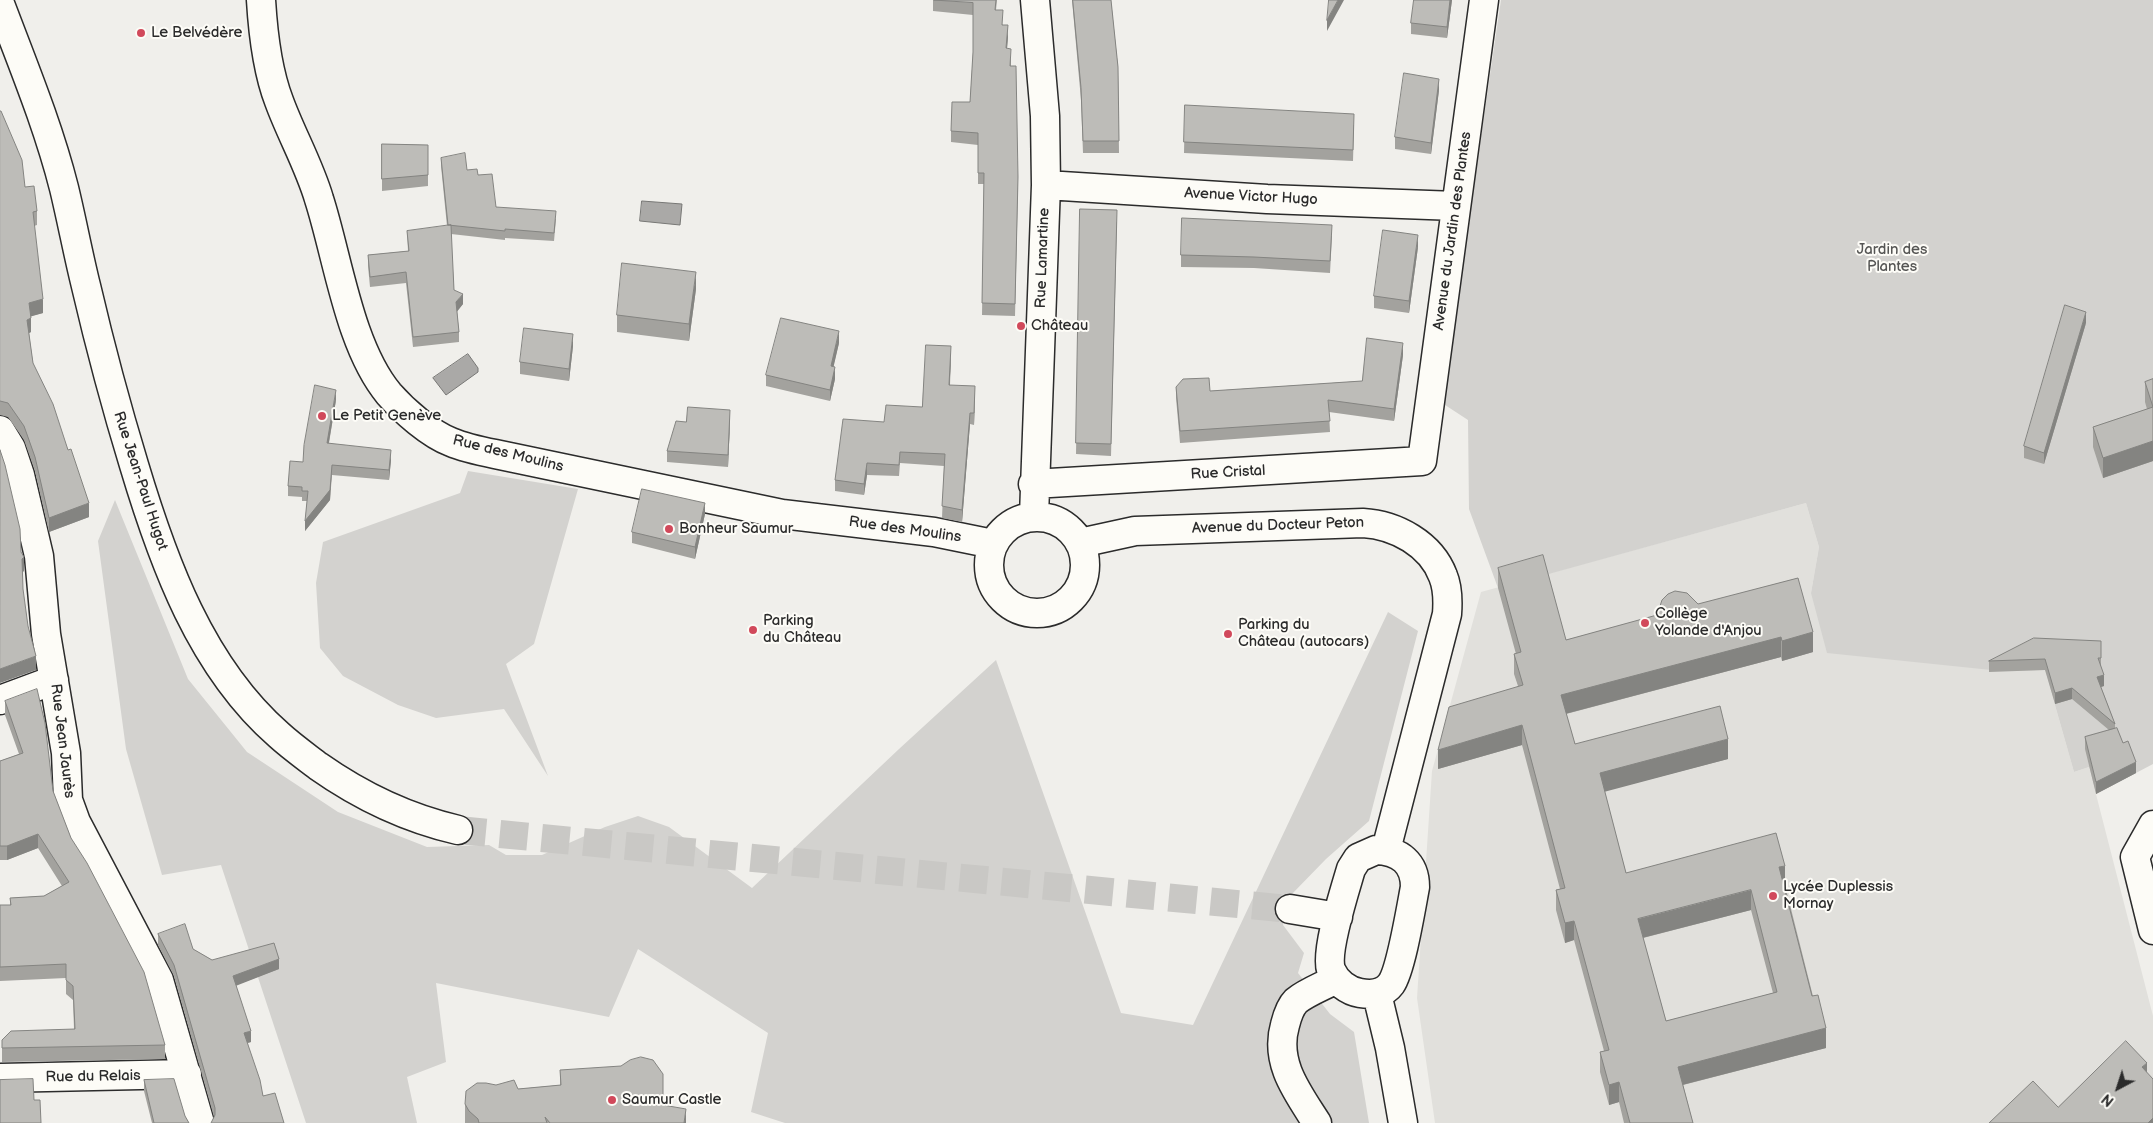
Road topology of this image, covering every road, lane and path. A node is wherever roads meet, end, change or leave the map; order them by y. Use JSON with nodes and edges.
{"nodes":[{"id":1,"x":261,"y":0,"type":"edge"},
{"id":2,"x":1035,"y":0,"type":"edge"},
{"id":3,"x":1484,"y":0,"type":"edge"},
{"id":4,"x":0,"y":4,"type":"edge"},
{"id":5,"x":1046,"y":185,"type":"junction"},
{"id":6,"x":1456,"y":206,"type":"junction"},
{"id":7,"x":0,"y":430,"type":"edge"},
{"id":8,"x":1422,"y":461,"type":"joint"},
{"id":9,"x":1034,"y":484,"type":"junction"},
{"id":10,"x":1034,"y":516,"type":"junction"},
{"id":11,"x":1080,"y":543,"type":"junction"},
{"id":12,"x":993,"y":544,"type":"junction"},
{"id":13,"x":54,"y":680,"type":"junction"},
{"id":14,"x":0,"y":700,"type":"edge"},
{"id":15,"x":2153,"y":825,"type":"edge"},
{"id":16,"x":458,"y":830,"type":"tunnel mouth"},
{"id":17,"x":1386,"y":850,"type":"junction"},
{"id":18,"x":1290,"y":909,"type":"tunnel mouth"},
{"id":19,"x":1338,"y":917,"type":"junction"},
{"id":20,"x":2153,"y":930,"type":"edge"},
{"id":21,"x":1336,"y":978,"type":"junction"},
{"id":22,"x":1377,"y":994,"type":"junction"},
{"id":23,"x":187,"y":1074,"type":"junction"},
{"id":24,"x":0,"y":1078,"type":"edge"},
{"id":25,"x":200,"y":1123,"type":"edge"},
{"id":26,"x":1317,"y":1123,"type":"edge"},
{"id":27,"x":1403,"y":1123,"type":"edge"}],
"edges":[{"from":1,"to":12,"type":"street","name":"Rue des Moulins"},
{"from":2,"to":5,"type":"street","name":"Rue Lamartine"},
{"from":3,"to":6,"type":"street","name":"Avenue du Jardin des Plantes"},
{"from":4,"to":16,"type":"street","name":"Rue Jean-Paul Hugot"},
{"from":5,"to":6,"type":"street","name":"Avenue Victor Hugo"},
{"from":5,"to":9,"type":"street","name":"Rue Lamartine"},
{"from":6,"to":8,"type":"street","name":"Avenue du Jardin des Plantes"},
{"from":7,"to":13,"type":"street","name":"Rue Jean Jaurès"},
{"from":8,"to":9,"type":"street","name":"Rue Cristal"},
{"from":9,"to":10,"type":"street","name":"Rue Lamartine"},
{"from":10,"to":11,"type":"street"},
{"from":10,"to":12,"type":"street"},
{"from":11,"to":12,"type":"street"},
{"from":11,"to":17,"type":"street","name":"Avenue du Docteur Peton"},
{"from":13,"to":14,"type":"street"},
{"from":13,"to":23,"type":"street","name":"Rue Jean Jaurès"},
{"from":15,"to":20,"type":"street"},
{"from":17,"to":19,"type":"street"},
{"from":17,"to":22,"type":"street"},
{"from":18,"to":19,"type":"street"},
{"from":19,"to":21,"type":"street"},
{"from":21,"to":22,"type":"street"},
{"from":21,"to":26,"type":"street"},
{"from":22,"to":27,"type":"street"},
{"from":23,"to":24,"type":"street","name":"Rue du Relais"},
{"from":23,"to":25,"type":"street","name":"Rue Jean Jaurès"}]}
